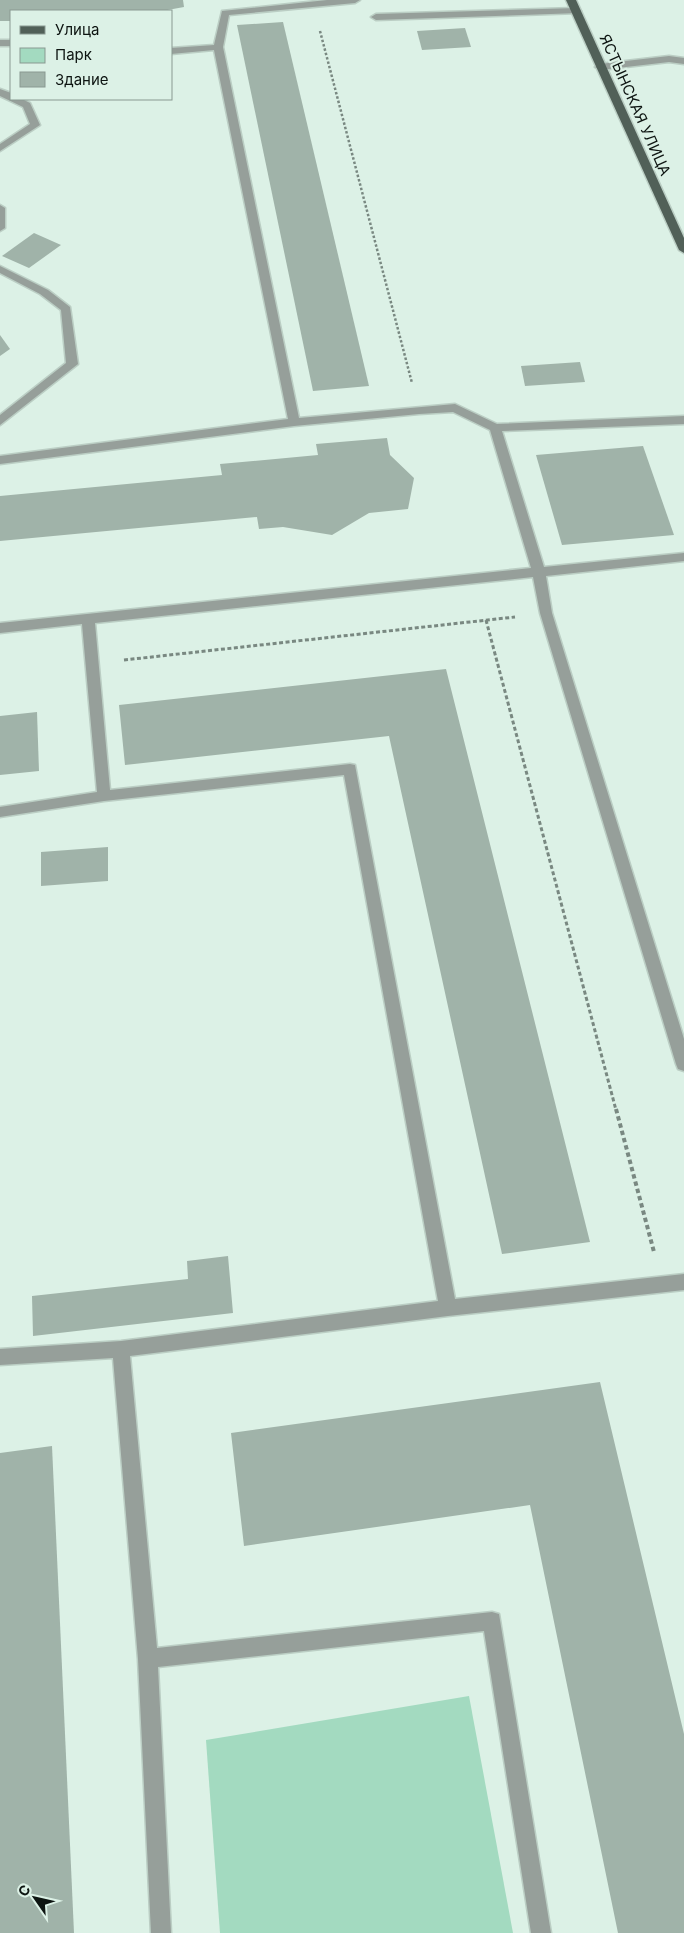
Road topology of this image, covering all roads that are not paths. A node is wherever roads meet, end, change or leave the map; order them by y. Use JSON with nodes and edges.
{"nodes":[{"id":1,"x":355,"y":0,"type":"edge"},
{"id":2,"x":571,"y":0,"type":"edge"},
{"id":3,"x":576,"y":11,"type":"junction"},
{"id":4,"x":376,"y":17,"type":"dead end"},
{"id":5,"x":218,"y":47,"type":"junction"},
{"id":6,"x":172,"y":51,"type":"edge"},
{"id":7,"x":684,"y":61,"type":"edge"},
{"id":8,"x":600,"y":67,"type":"junction"},
{"id":9,"x":17,"y":100,"type":"edge"},
{"id":10,"x":0,"y":148,"type":"edge"},
{"id":11,"x":0,"y":208,"type":"edge"},
{"id":12,"x":0,"y":228,"type":"edge"},
{"id":13,"x":684,"y":250,"type":"edge"},
{"id":14,"x":0,"y":269,"type":"edge"},
{"id":15,"x":684,"y":420,"type":"edge"},
{"id":16,"x":0,"y":421,"type":"edge"},
{"id":17,"x":294,"y":422,"type":"junction"},
{"id":18,"x":495,"y":428,"type":"junction"},
{"id":19,"x":0,"y":460,"type":"edge"},
{"id":20,"x":684,"y":557,"type":"edge"},
{"id":21,"x":540,"y":574,"type":"junction"},
{"id":22,"x":88,"y":620,"type":"junction"},
{"id":23,"x":0,"y":628,"type":"edge"},
{"id":24,"x":104,"y":796,"type":"junction"},
{"id":25,"x":0,"y":812,"type":"edge"},
{"id":26,"x":684,"y":1064,"type":"edge"},
{"id":27,"x":684,"y":1282,"type":"edge"},
{"id":28,"x":448,"y":1308,"type":"junction"},
{"id":29,"x":121,"y":1349,"type":"junction"},
{"id":30,"x":0,"y":1357,"type":"edge"},
{"id":31,"x":148,"y":1659,"type":"junction"},
{"id":32,"x":161,"y":1933,"type":"edge"},
{"id":33,"x":541,"y":1933,"type":"edge"}],
"edges":[{"from":1,"to":5,"type":"street"},
{"from":2,"to":3,"type":"main road","name":"ЯСТЫНСКАЯ УЛИЦА"},
{"from":3,"to":4,"type":"street"},
{"from":3,"to":8,"type":"main road","name":"ЯСТЫНСКАЯ УЛИЦА"},
{"from":5,"to":6,"type":"street"},
{"from":5,"to":17,"type":"street"},
{"from":7,"to":8,"type":"street"},
{"from":8,"to":13,"type":"main road","name":"ЯСТЫНСКАЯ УЛИЦА"},
{"from":9,"to":10,"type":"street"},
{"from":11,"to":12,"type":"street"},
{"from":14,"to":16,"type":"street"},
{"from":15,"to":18,"type":"street"},
{"from":17,"to":18,"type":"street"},
{"from":17,"to":19,"type":"street"},
{"from":18,"to":21,"type":"street"},
{"from":20,"to":21,"type":"street"},
{"from":21,"to":22,"type":"street"},
{"from":21,"to":26,"type":"street"},
{"from":22,"to":23,"type":"street"},
{"from":22,"to":24,"type":"street"},
{"from":24,"to":25,"type":"street"},
{"from":24,"to":28,"type":"street"},
{"from":27,"to":28,"type":"street"},
{"from":28,"to":29,"type":"street"},
{"from":29,"to":30,"type":"street"},
{"from":29,"to":31,"type":"street"},
{"from":31,"to":32,"type":"street"},
{"from":31,"to":33,"type":"street"}]}
